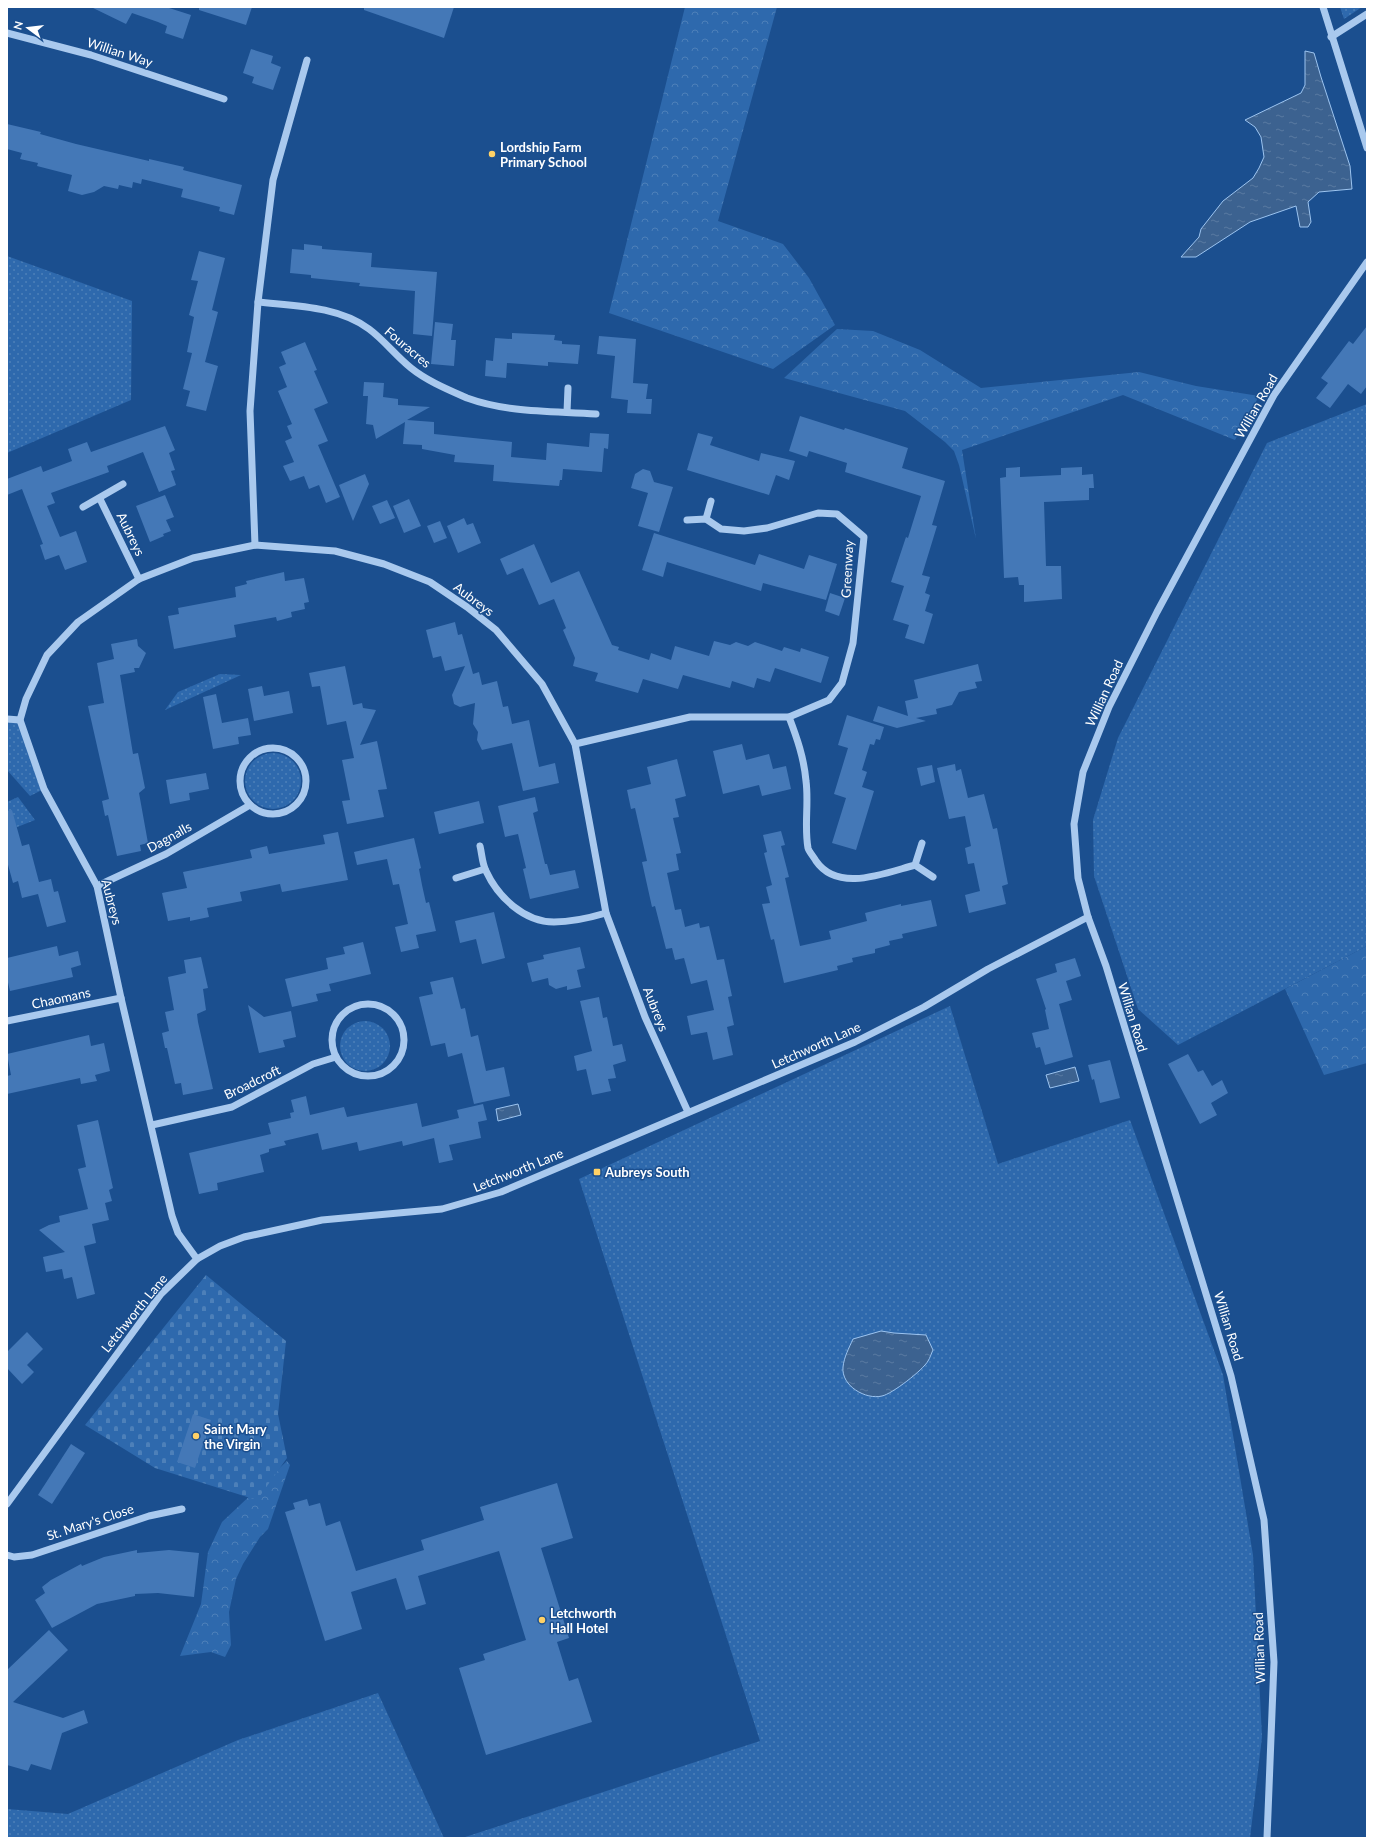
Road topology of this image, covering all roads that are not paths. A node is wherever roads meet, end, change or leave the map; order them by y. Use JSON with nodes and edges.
{"nodes":[{"id":1,"x":1323,"y":7,"type":"edge"},
{"id":2,"x":1367,"y":14,"type":"edge"},
{"id":3,"x":7,"y":34,"type":"edge"},
{"id":4,"x":1331,"y":37,"type":"junction"},
{"id":5,"x":307,"y":60,"type":"dead end"},
{"id":6,"x":224,"y":99,"type":"dead end"},
{"id":7,"x":1367,"y":148,"type":"edge"},
{"id":8,"x":1367,"y":264,"type":"edge"},
{"id":9,"x":258,"y":302,"type":"junction"},
{"id":10,"x":568,"y":388,"type":"dead end"},
{"id":11,"x":567,"y":412,"type":"junction"},
{"id":12,"x":596,"y":414,"type":"dead end"},
{"id":13,"x":123,"y":484,"type":"dead end"},
{"id":14,"x":100,"y":499,"type":"junction"},
{"id":15,"x":711,"y":501,"type":"dead end"},
{"id":16,"x":83,"y":507,"type":"dead end"},
{"id":17,"x":706,"y":519,"type":"junction"},
{"id":18,"x":687,"y":520,"type":"dead end"},
{"id":19,"x":255,"y":545,"type":"junction"},
{"id":20,"x":139,"y":579,"type":"junction"},
{"id":21,"x":789,"y":717,"type":"junction"},
{"id":22,"x":7,"y":719,"type":"edge"},
{"id":23,"x":20,"y":720,"type":"junction"},
{"id":24,"x":575,"y":744,"type":"junction"},
{"id":25,"x":250,"y":805,"type":"junction"},
{"id":26,"x":922,"y":843,"type":"dead end"},
{"id":27,"x":480,"y":846,"type":"dead end"},
{"id":28,"x":915,"y":865,"type":"junction"},
{"id":29,"x":485,"y":869,"type":"junction"},
{"id":30,"x":456,"y":878,"type":"dead end"},
{"id":31,"x":933,"y":878,"type":"dead end"},
{"id":32,"x":98,"y":886,"type":"junction"},
{"id":33,"x":606,"y":913,"type":"junction"},
{"id":34,"x":1088,"y":917,"type":"junction"},
{"id":35,"x":121,"y":998,"type":"junction"},
{"id":36,"x":7,"y":1021,"type":"edge"},
{"id":37,"x":336,"y":1057,"type":"junction"},
{"id":38,"x":688,"y":1112,"type":"junction"},
{"id":39,"x":152,"y":1125,"type":"junction"},
{"id":40,"x":197,"y":1259,"type":"junction"},
{"id":41,"x":7,"y":1504,"type":"edge"},
{"id":42,"x":182,"y":1509,"type":"dead end"},
{"id":43,"x":7,"y":1555,"type":"edge"},
{"id":44,"x":1267,"y":1838,"type":"edge"}],
"edges":[{"from":1,"to":4,"type":"street"},
{"from":2,"to":4,"type":"street"},
{"from":3,"to":6,"type":"street","name":"Willian Way"},
{"from":4,"to":7,"type":"street"},
{"from":5,"to":9,"type":"street"},
{"from":8,"to":34,"type":"street","name":"Willian Road"},
{"from":9,"to":11,"type":"street","name":"Fouracres"},
{"from":9,"to":19,"type":"street"},
{"from":10,"to":11,"type":"street"},
{"from":11,"to":12,"type":"street","name":"Fouracres"},
{"from":13,"to":14,"type":"street"},
{"from":14,"to":16,"type":"street"},
{"from":14,"to":20,"type":"street","name":"Aubreys"},
{"from":15,"to":17,"type":"street"},
{"from":17,"to":18,"type":"street"},
{"from":17,"to":21,"type":"street","name":"Greenway"},
{"from":19,"to":20,"type":"street","name":"Aubreys"},
{"from":19,"to":24,"type":"street","name":"Aubreys"},
{"from":20,"to":23,"type":"street","name":"Aubreys"},
{"from":21,"to":24,"type":"street","name":"Greenway"},
{"from":21,"to":28,"type":"street"},
{"from":22,"to":23,"type":"street"},
{"from":23,"to":32,"type":"street","name":"Aubreys"},
{"from":24,"to":33,"type":"street","name":"Aubreys"},
{"from":25,"to":25,"type":"street"},
{"from":25,"to":32,"type":"street","name":"Dagnalls"},
{"from":26,"to":28,"type":"street"},
{"from":27,"to":29,"type":"street"},
{"from":28,"to":31,"type":"street"},
{"from":29,"to":30,"type":"street"},
{"from":29,"to":33,"type":"street"},
{"from":32,"to":35,"type":"street","name":"Aubreys"},
{"from":33,"to":38,"type":"street","name":"Aubreys"},
{"from":34,"to":38,"type":"street","name":"Letchworth Lane"},
{"from":34,"to":44,"type":"street","name":"Willian Road"},
{"from":35,"to":36,"type":"street","name":"Chaomans"},
{"from":35,"to":39,"type":"street","name":"Aubreys"},
{"from":37,"to":37,"type":"street"},
{"from":37,"to":39,"type":"street","name":"Broadcroft"},
{"from":38,"to":40,"type":"street","name":"Letchworth Lane"},
{"from":39,"to":40,"type":"street","name":"Aubreys"},
{"from":40,"to":41,"type":"street","name":"Letchworth Lane"},
{"from":42,"to":43,"type":"street","name":"St. Mary's Close"}]}
